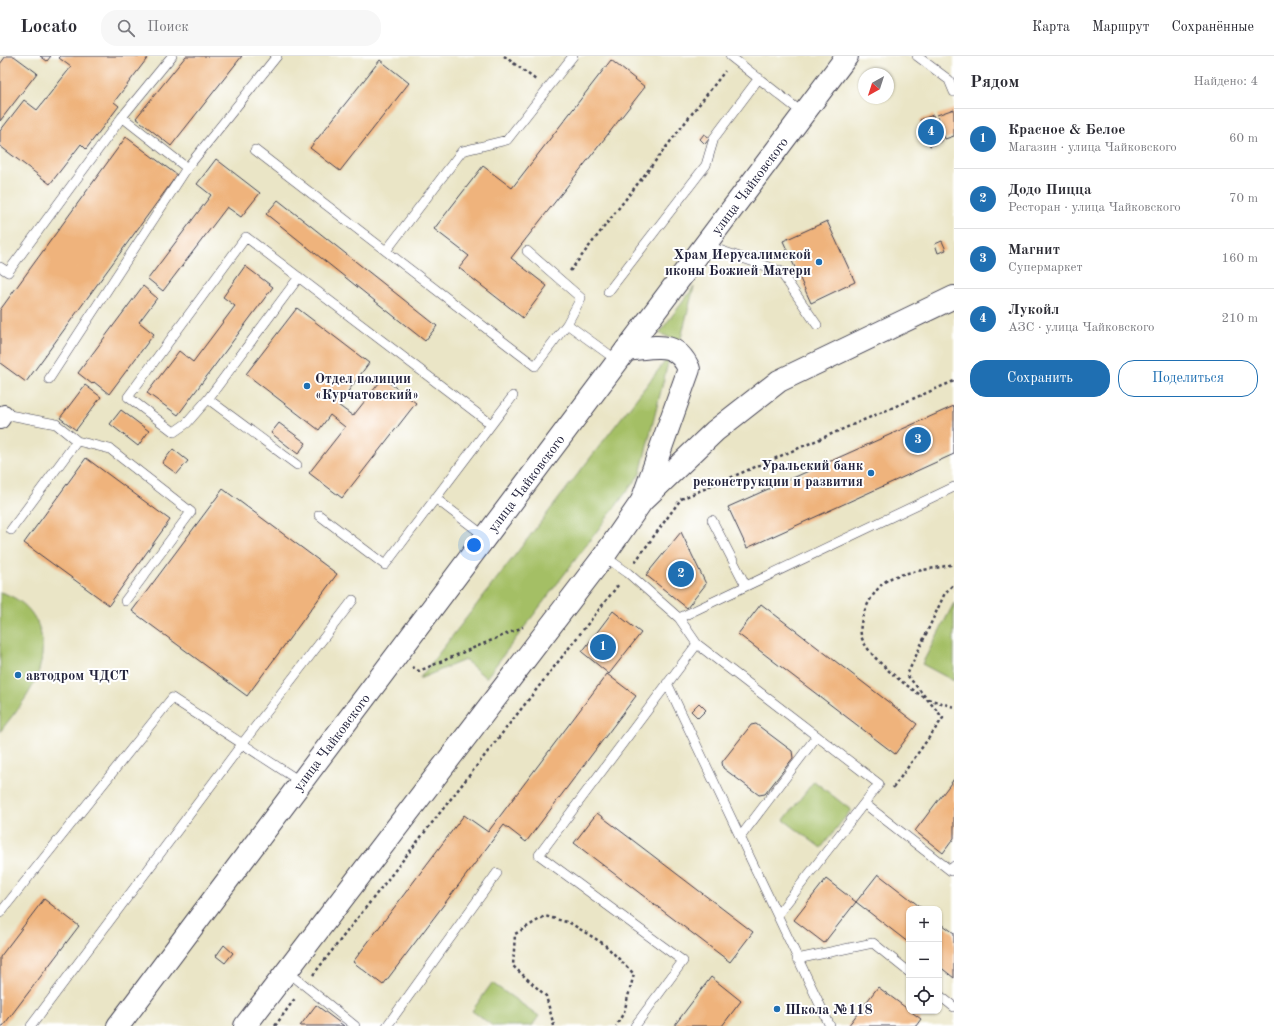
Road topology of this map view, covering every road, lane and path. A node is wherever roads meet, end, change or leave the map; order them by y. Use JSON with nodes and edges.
{"nodes":[{"id":1,"x":172,"y":56,"type":"edge"},
{"id":2,"x":277,"y":56,"type":"edge"},
{"id":3,"x":504,"y":56,"type":"edge"},
{"id":4,"x":573,"y":56,"type":"edge"},
{"id":5,"x":847,"y":56,"type":"edge"},
{"id":6,"x":917,"y":56,"type":"edge"},
{"id":7,"x":732,"y":58,"type":"edge"},
{"id":8,"x":758,"y":78,"type":"junction"},
{"id":9,"x":952,"y":78,"type":"edge"},
{"id":10,"x":547,"y":89,"type":"junction"},
{"id":11,"x":954,"y":92,"type":"edge"},
{"id":12,"x":804,"y":114,"type":"junction"},
{"id":13,"x":122,"y":116,"type":"junction"},
{"id":14,"x":255,"y":150,"type":"dead end"},
{"id":15,"x":187,"y":168,"type":"junction"},
{"id":16,"x":705,"y":245,"type":"junction"},
{"id":17,"x":386,"y":251,"type":"junction"},
{"id":18,"x":527,"y":251,"type":"dead end"},
{"id":19,"x":0,"y":267,"type":"edge"},
{"id":20,"x":299,"y":277,"type":"junction"},
{"id":21,"x":562,"y":282,"type":"junction"},
{"id":22,"x":608,"y":292,"type":"dead end"},
{"id":23,"x":954,"y":297,"type":"edge"},
{"id":24,"x":567,"y":324,"type":"junction"},
{"id":25,"x":817,"y":325,"type":"dead end"},
{"id":26,"x":622,"y":356,"type":"junction"},
{"id":27,"x":49,"y":380,"type":"dead end"},
{"id":28,"x":954,"y":381,"type":"edge"},
{"id":29,"x":512,"y":396,"type":"dead end"},
{"id":30,"x":208,"y":399,"type":"junction"},
{"id":31,"x":1,"y":415,"type":"edge"},
{"id":32,"x":491,"y":424,"type":"junction"},
{"id":33,"x":77,"y":441,"type":"junction"},
{"id":34,"x":297,"y":465,"type":"dead end"},
{"id":35,"x":954,"y":487,"type":"edge"},
{"id":36,"x":435,"y":498,"type":"junction"},
{"id":37,"x":642,"y":501,"type":"junction"},
{"id":38,"x":319,"y":515,"type":"dead end"},
{"id":39,"x":712,"y":520,"type":"dead end"},
{"id":40,"x":12,"y":530,"type":"dead end"},
{"id":41,"x":486,"y":537,"type":"junction"},
{"id":42,"x":604,"y":556,"type":"junction"},
{"id":43,"x":954,"y":564,"type":"edge"},
{"id":44,"x":628,"y":572,"type":"junction"},
{"id":45,"x":954,"y":584,"type":"edge"},
{"id":46,"x":746,"y":586,"type":"junction"},
{"id":47,"x":353,"y":600,"type":"dead end"},
{"id":48,"x":126,"y":601,"type":"dead end"},
{"id":49,"x":679,"y":618,"type":"junction"},
{"id":50,"x":526,"y":625,"type":"dead end"},
{"id":51,"x":697,"y":644,"type":"junction"},
{"id":52,"x":396,"y":658,"type":"junction"},
{"id":53,"x":667,"y":682,"type":"junction"},
{"id":54,"x":927,"y":698,"type":"junction"},
{"id":55,"x":954,"y":707,"type":"edge"},
{"id":56,"x":817,"y":736,"type":"junction"},
{"id":57,"x":242,"y":744,"type":"junction"},
{"id":58,"x":301,"y":782,"type":"junction"},
{"id":59,"x":865,"y":804,"type":"junction"},
{"id":60,"x":876,"y":812,"type":"junction"},
{"id":61,"x":741,"y":836,"type":"junction"},
{"id":62,"x":954,"y":866,"type":"edge"},
{"id":63,"x":497,"y":873,"type":"dead end"},
{"id":64,"x":0,"y":913,"type":"edge"},
{"id":65,"x":778,"y":914,"type":"junction"},
{"id":66,"x":798,"y":959,"type":"junction"},
{"id":67,"x":287,"y":970,"type":"junction"},
{"id":68,"x":906,"y":970,"type":"edge"},
{"id":69,"x":305,"y":985,"type":"junction"},
{"id":70,"x":942,"y":997,"type":"edge"},
{"id":71,"x":954,"y":1007,"type":"edge"},
{"id":72,"x":30,"y":1026,"type":"edge"},
{"id":73,"x":118,"y":1026,"type":"edge"},
{"id":74,"x":245,"y":1026,"type":"edge"},
{"id":75,"x":275,"y":1026,"type":"edge"},
{"id":76,"x":355,"y":1026,"type":"edge"},
{"id":77,"x":387,"y":1026,"type":"edge"},
{"id":78,"x":554,"y":1026,"type":"edge"},
{"id":79,"x":616,"y":1026,"type":"edge"},
{"id":80,"x":634,"y":1026,"type":"edge"},
{"id":81,"x":830,"y":1026,"type":"edge"}],
"edges":[{"from":1,"to":13,"type":"lane"},
{"from":2,"to":15,"type":"lane"},
{"from":3,"to":10,"type":"path"},
{"from":4,"to":10,"type":"lane"},
{"from":5,"to":12,"type":"main road","name":"улица Чайковского"},
{"from":6,"to":9,"type":"lane"},
{"from":7,"to":8,"type":"lane"},
{"from":7,"to":21,"type":"path"},
{"from":8,"to":12,"type":"lane"},
{"from":8,"to":22,"type":"lane"},
{"from":9,"to":11,"type":"lane"},
{"from":10,"to":17,"type":"lane"},
{"from":12,"to":16,"type":"main road","name":"улица Чайковского"},
{"from":13,"to":15,"type":"lane"},
{"from":13,"to":19,"type":"lane"},
{"from":14,"to":17,"type":"lane"},
{"from":15,"to":27,"type":"lane"},
{"from":16,"to":25,"type":"lane"},
{"from":16,"to":26,"type":"main road","name":"улица Чайковского"},
{"from":17,"to":24,"type":"lane"},
{"from":18,"to":21,"type":"lane"},
{"from":20,"to":30,"type":"lane"},
{"from":20,"to":30,"type":"lane"},
{"from":20,"to":32,"type":"lane"},
{"from":21,"to":24,"type":"lane"},
{"from":23,"to":37,"type":"main road"},
{"from":24,"to":26,"type":"lane"},
{"from":26,"to":37,"type":"main road"},
{"from":26,"to":41,"type":"main road","name":"улица Чайковского"},
{"from":28,"to":44,"type":"path"},
{"from":29,"to":32,"type":"lane"},
{"from":30,"to":34,"type":"lane"},
{"from":31,"to":33,"type":"lane"},
{"from":32,"to":36,"type":"lane"},
{"from":33,"to":40,"type":"lane"},
{"from":33,"to":48,"type":"lane"},
{"from":35,"to":46,"type":"lane"},
{"from":36,"to":38,"type":"lane"},
{"from":36,"to":41,"type":"lane"},
{"from":37,"to":42,"type":"main road"},
{"from":39,"to":46,"type":"lane"},
{"from":41,"to":52,"type":"main road","name":"улица Чайковского"},
{"from":42,"to":44,"type":"lane"},
{"from":42,"to":67,"type":"main road"},
{"from":43,"to":54,"type":"path"},
{"from":44,"to":49,"type":"lane"},
{"from":44,"to":69,"type":"path"},
{"from":45,"to":54,"type":"path"},
{"from":46,"to":49,"type":"lane"},
{"from":47,"to":57,"type":"lane"},
{"from":49,"to":51,"type":"lane"},
{"from":50,"to":52,"type":"path"},
{"from":51,"to":53,"type":"lane"},
{"from":51,"to":56,"type":"lane"},
{"from":52,"to":58,"type":"main road","name":"улица Чайковского"},
{"from":53,"to":61,"type":"lane"},
{"from":53,"to":80,"type":"lane"},
{"from":54,"to":55,"type":"path"},
{"from":54,"to":60,"type":"path"},
{"from":56,"to":59,"type":"lane"},
{"from":56,"to":61,"type":"lane"},
{"from":57,"to":58,"type":"lane"},
{"from":57,"to":64,"type":"lane"},
{"from":57,"to":72,"type":"lane"},
{"from":58,"to":73,"type":"main road","name":"улица Чайковского"},
{"from":59,"to":60,"type":"lane"},
{"from":59,"to":65,"type":"lane"},
{"from":60,"to":62,"type":"lane"},
{"from":61,"to":65,"type":"lane"},
{"from":63,"to":77,"type":"lane"},
{"from":65,"to":66,"type":"lane"},
{"from":66,"to":68,"type":"lane"},
{"from":66,"to":81,"type":"lane"},
{"from":67,"to":69,"type":"lane"},
{"from":67,"to":74,"type":"main road"},
{"from":69,"to":75,"type":"path"},
{"from":69,"to":76,"type":"lane"},
{"from":70,"to":71,"type":"lane"},
{"from":78,"to":79,"type":"path"}]}
